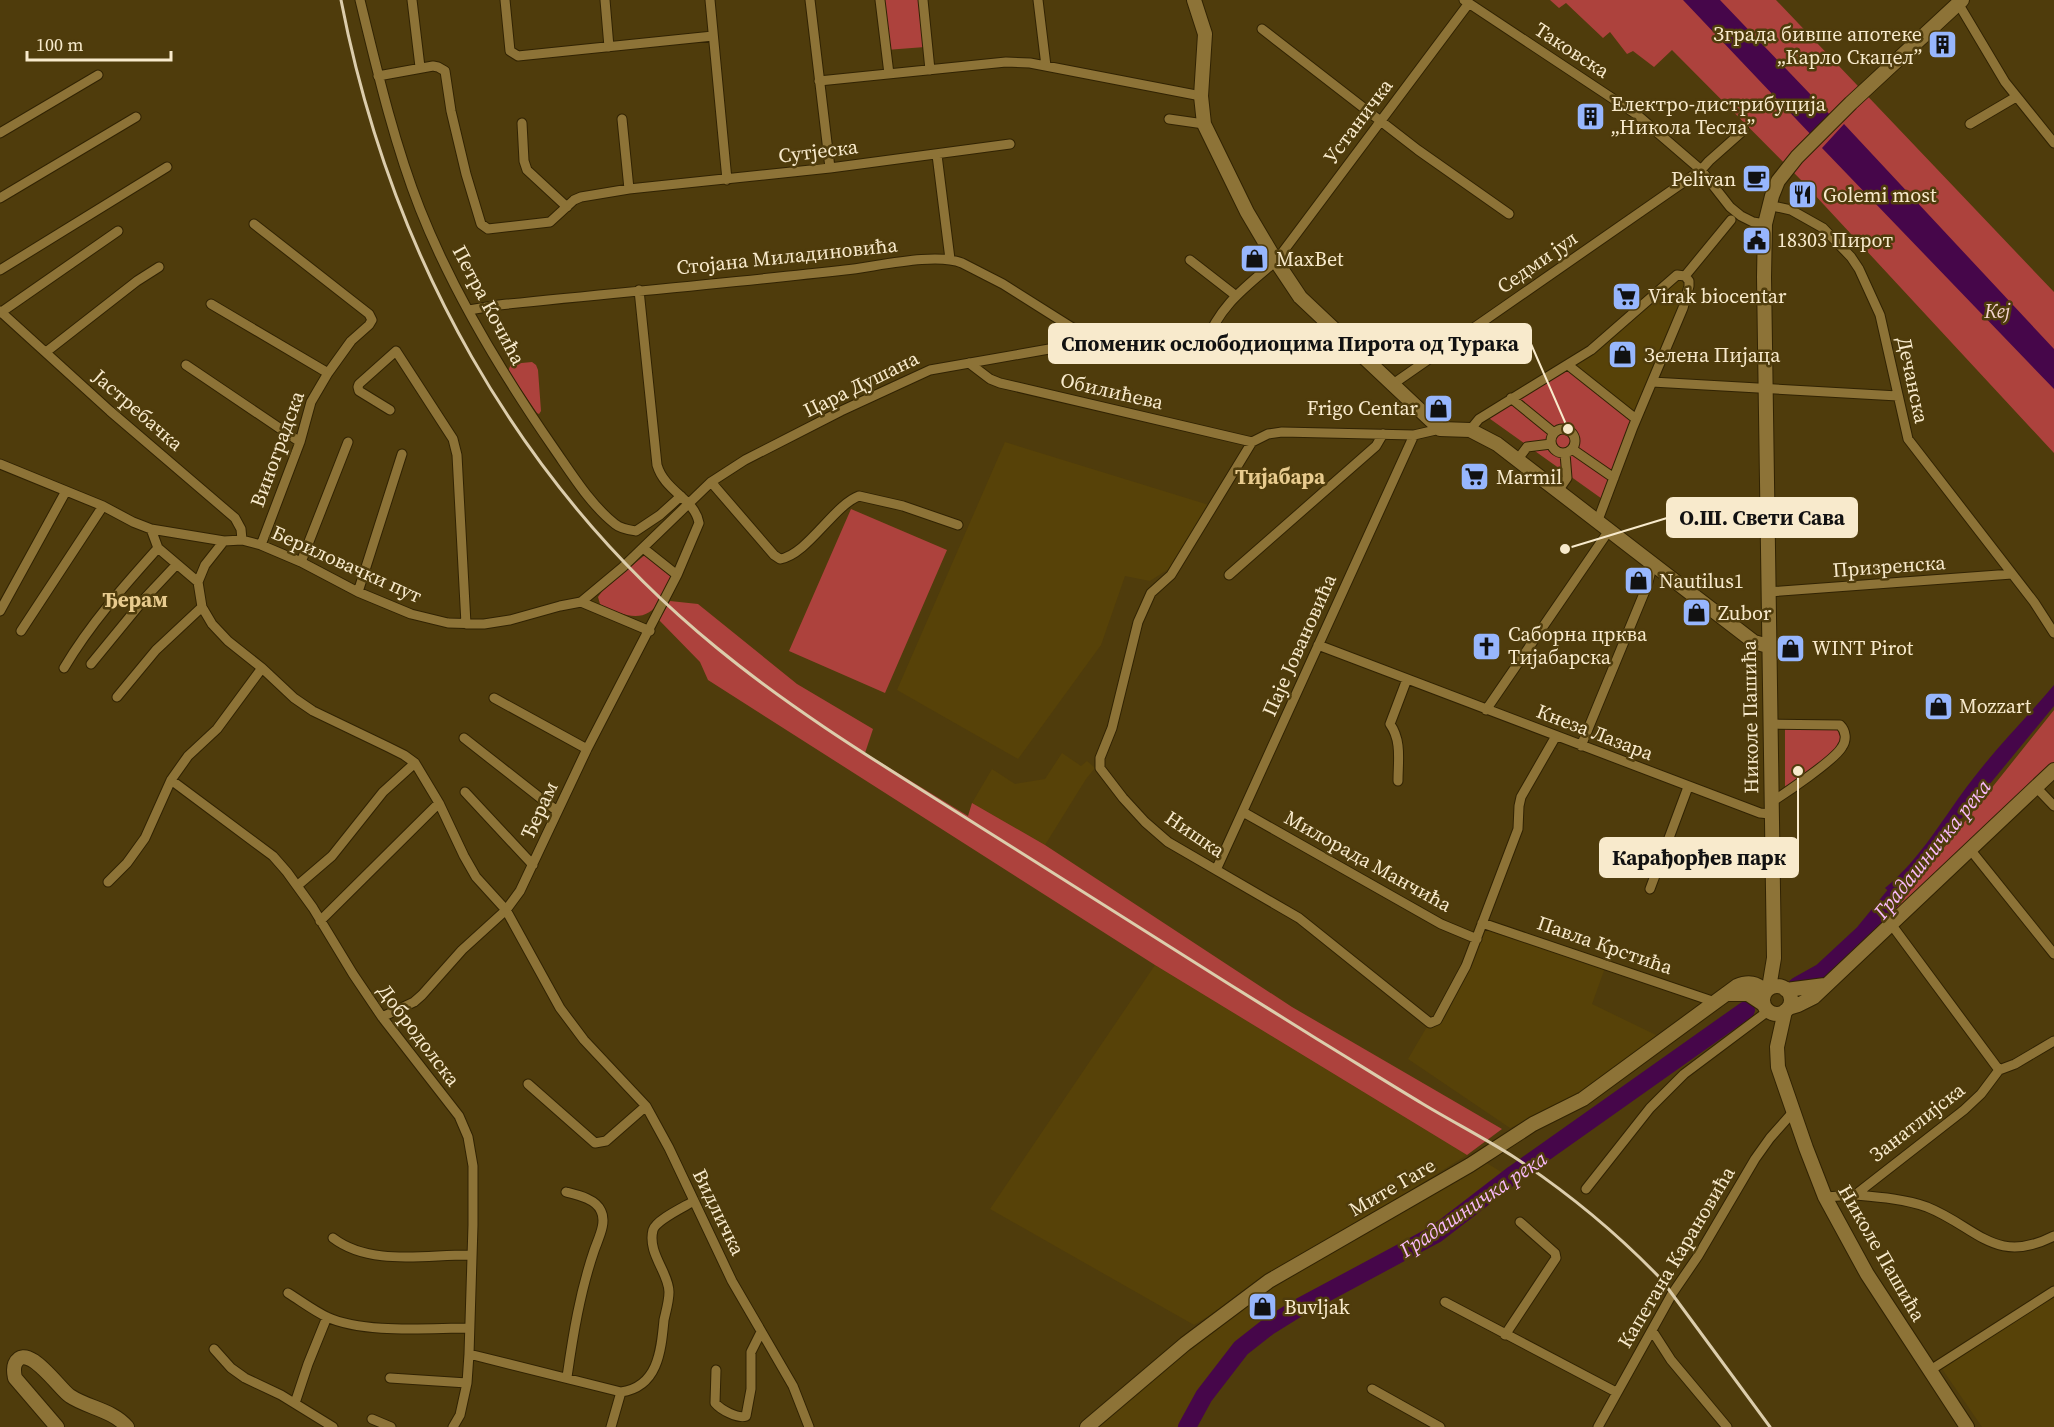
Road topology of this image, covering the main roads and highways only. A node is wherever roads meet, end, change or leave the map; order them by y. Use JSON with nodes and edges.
{"nodes":[{"id":1,"x":1194,"y":0,"type":"edge"},
{"id":2,"x":1960,"y":2,"type":"edge"},
{"id":3,"x":1768,"y":646,"type":"junction"},
{"id":4,"x":2054,"y":770,"type":"edge"},
{"id":5,"x":1772,"y":966,"type":"junction"},
{"id":6,"x":1720,"y":998,"type":"junction"},
{"id":7,"x":1773,"y":999,"type":"junction"},
{"id":8,"x":57,"y":1427,"type":"edge"},
{"id":9,"x":127,"y":1427,"type":"edge"},
{"id":10,"x":1087,"y":1427,"type":"edge"},
{"id":11,"x":1966,"y":1427,"type":"edge"}],
"edges":[{"from":1,"to":3,"type":"main road"},
{"from":2,"to":3,"type":"main road","name":"Николе Пашића"},
{"from":3,"to":5,"type":"main road","name":"Николе Пашића"},
{"from":4,"to":7,"type":"main road"},
{"from":5,"to":7,"type":"main road"},
{"from":5,"to":7,"type":"main road","name":"Николе Пашића"},
{"from":6,"to":7,"type":"main road"},
{"from":6,"to":7,"type":"main road","name":"Мите Гаге"},
{"from":6,"to":10,"type":"main road","name":"Мите Гаге"},
{"from":7,"to":11,"type":"main road","name":"Николе Пашића"},
{"from":8,"to":9,"type":"main road"}]}
